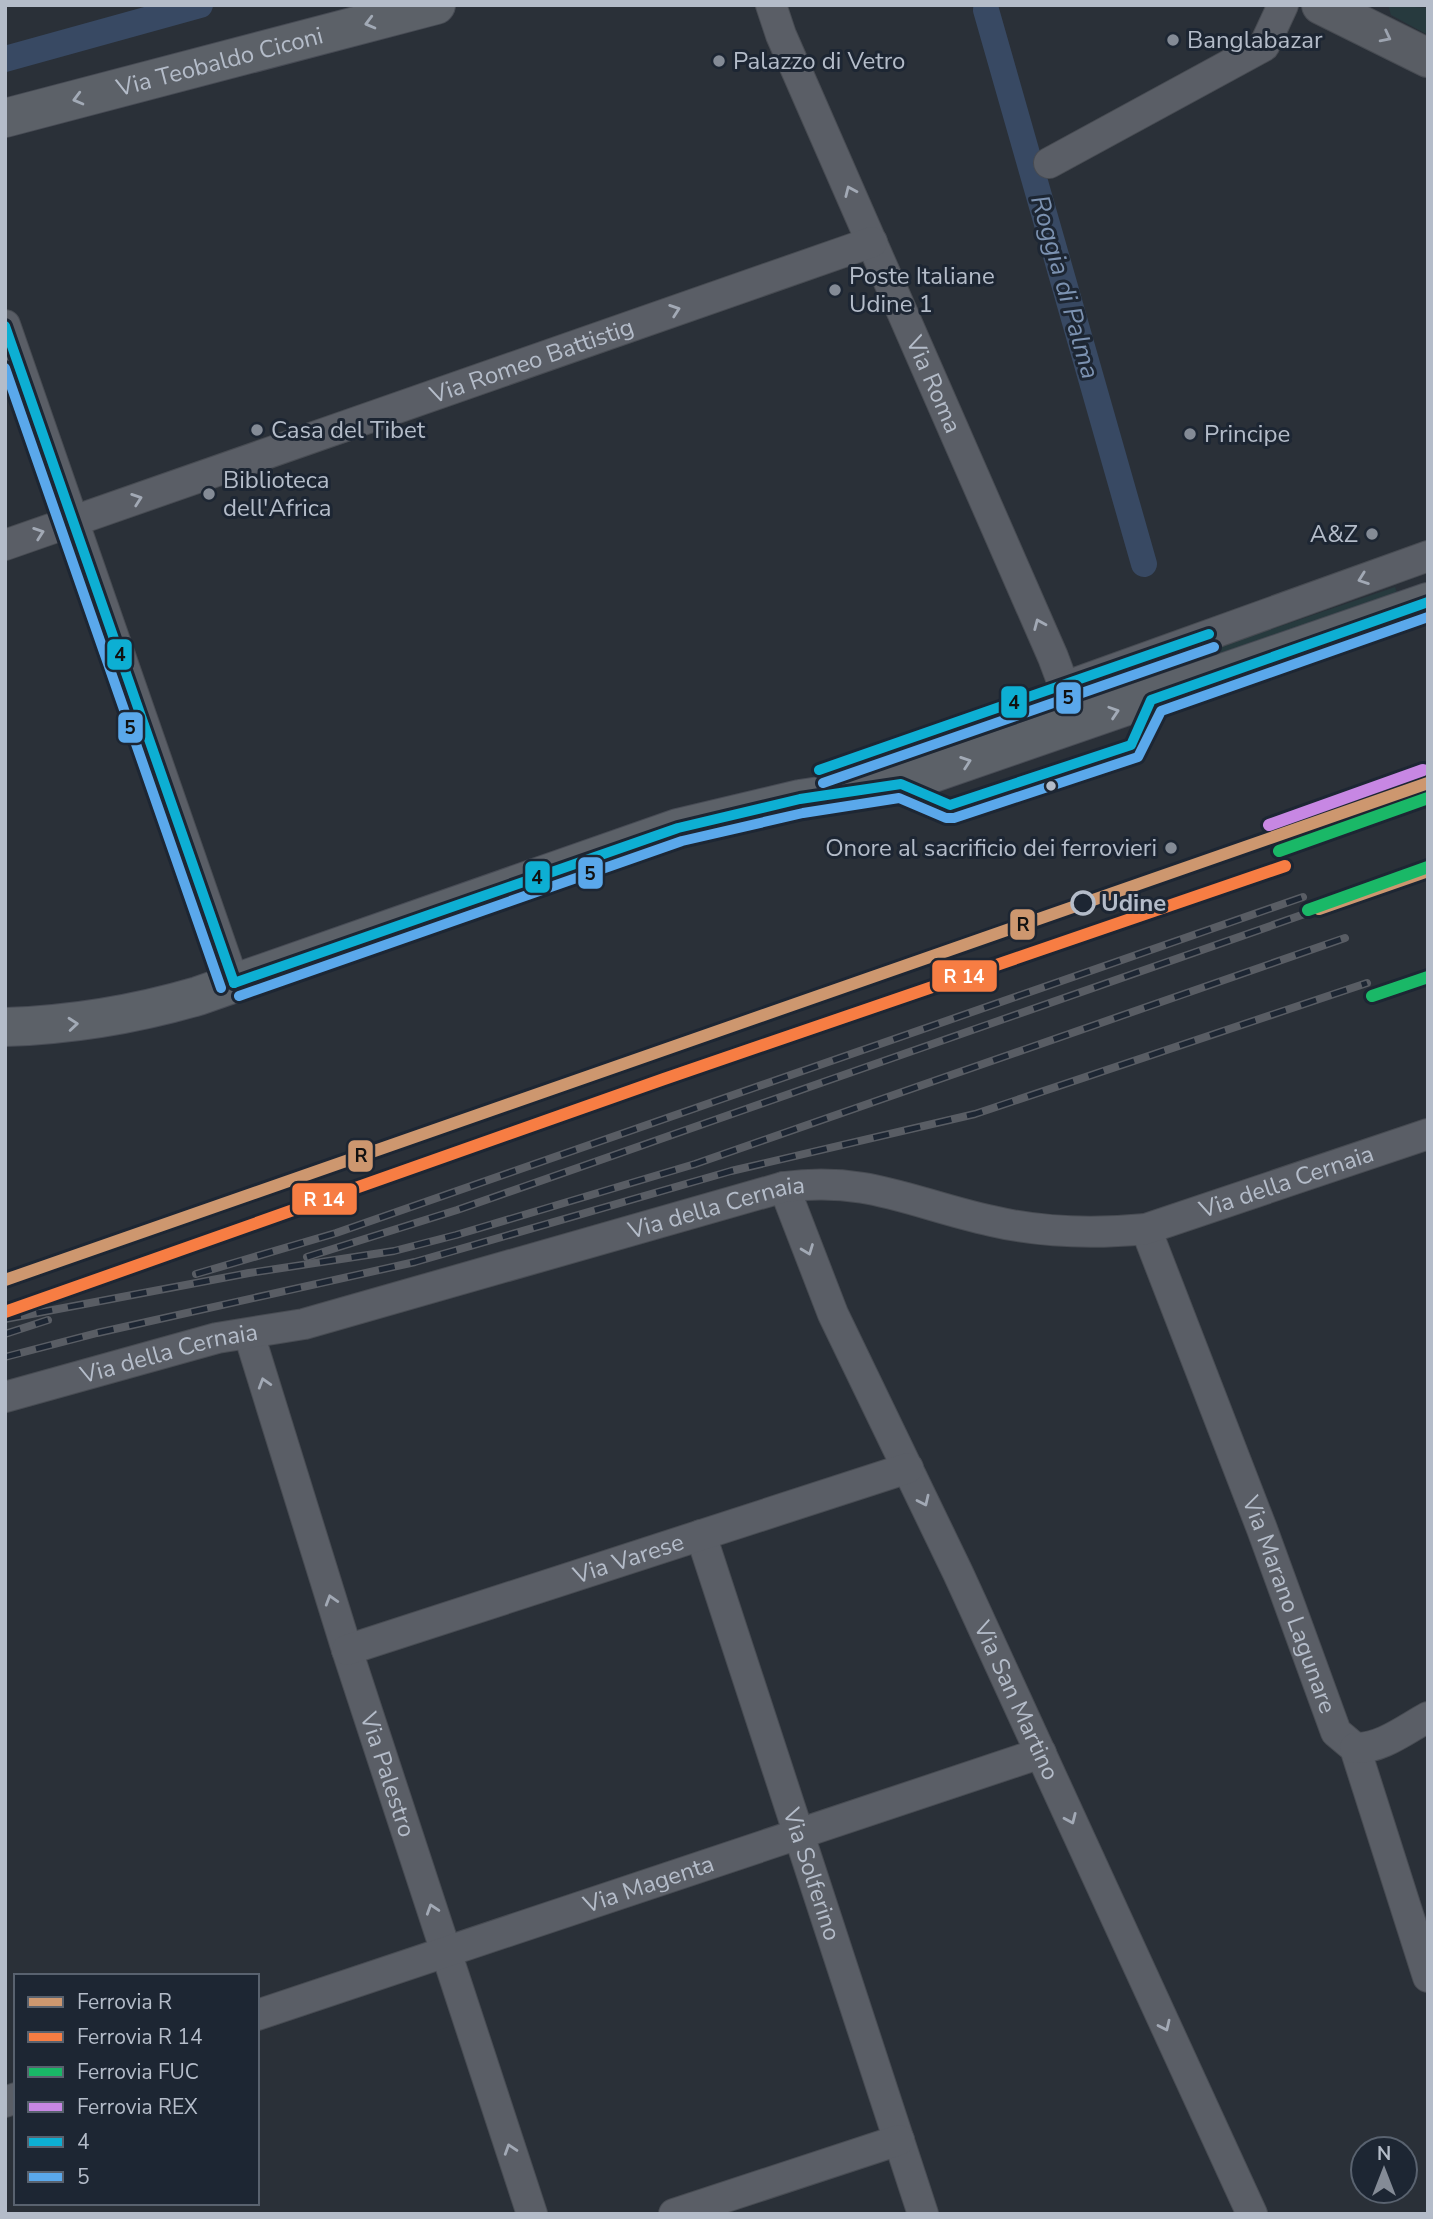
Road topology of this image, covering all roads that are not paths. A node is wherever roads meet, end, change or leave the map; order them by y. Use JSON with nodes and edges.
{"nodes":[{"id":1,"x":436,"y":5,"type":"edge"},
{"id":2,"x":771,"y":5,"type":"edge"},
{"id":3,"x":1283,"y":5,"type":"edge"},
{"id":4,"x":1337,"y":9,"type":"edge"},
{"id":5,"x":1428,"y":58,"type":"edge"},
{"id":6,"x":5,"y":118,"type":"edge"},
{"id":7,"x":1049,"y":163,"type":"dead end"},
{"id":8,"x":872,"y":242,"type":"junction"},
{"id":9,"x":5,"y":325,"type":"edge"},
{"id":10,"x":72,"y":521,"type":"junction"},
{"id":11,"x":5,"y":545,"type":"edge"},
{"id":12,"x":1417,"y":560,"type":"edge"},
{"id":13,"x":1425,"y":603,"type":"edge"},
{"id":14,"x":1171,"y":648,"type":"junction"},
{"id":15,"x":1064,"y":687,"type":"junction"},
{"id":16,"x":1185,"y":687,"type":"junction"},
{"id":17,"x":1077,"y":724,"type":"junction"},
{"id":18,"x":234,"y":984,"type":"junction"},
{"id":19,"x":5,"y":1027,"type":"edge"},
{"id":20,"x":1428,"y":1135,"type":"edge"},
{"id":21,"x":784,"y":1186,"type":"junction"},
{"id":22,"x":1146,"y":1229,"type":"junction"},
{"id":23,"x":248,"y":1334,"type":"junction"},
{"id":24,"x":5,"y":1397,"type":"edge"},
{"id":25,"x":908,"y":1468,"type":"junction"},
{"id":26,"x":701,"y":1535,"type":"junction"},
{"id":27,"x":347,"y":1650,"type":"junction"},
{"id":28,"x":1428,"y":1717,"type":"edge"},
{"id":29,"x":1355,"y":1748,"type":"junction"},
{"id":30,"x":1041,"y":1753,"type":"junction"},
{"id":31,"x":799,"y":1834,"type":"junction"},
{"id":32,"x":446,"y":1951,"type":"junction"},
{"id":33,"x":1428,"y":1977,"type":"edge"},
{"id":34,"x":259,"y":2014,"type":"edge"},
{"id":35,"x":900,"y":2140,"type":"junction"},
{"id":36,"x":532,"y":2214,"type":"edge"},
{"id":37,"x":674,"y":2214,"type":"edge"},
{"id":38,"x":923,"y":2214,"type":"edge"},
{"id":39,"x":1252,"y":2214,"type":"edge"}],
"edges":[{"from":1,"to":6,"type":"main road","name":"Via Teobaldo Ciconi","one_way":true},
{"from":8,"to":2,"type":"street","name":"Via Roma","one_way":true},
{"from":3,"to":7,"type":"street"},
{"from":4,"to":5,"type":"main road","one_way":true},
{"from":10,"to":8,"type":"street","name":"Via Romeo Battistig","one_way":true},
{"from":15,"to":8,"type":"street","name":"Via Roma","one_way":true},
{"from":9,"to":10,"type":"street"},
{"from":11,"to":10,"type":"street","name":"Via Romeo Battistig","one_way":true},
{"from":10,"to":18,"type":"street"},
{"from":12,"to":13,"type":"street"},
{"from":12,"to":14,"type":"street","one_way":true},
{"from":13,"to":16,"type":"main road"},
{"from":14,"to":15,"type":"street"},
{"from":14,"to":16,"type":"street"},
{"from":15,"to":17,"type":"street","name":"Via Roma"},
{"from":17,"to":16,"type":"main road","one_way":true},
{"from":18,"to":17,"type":"main road","one_way":true},
{"from":19,"to":18,"type":"main road","one_way":true},
{"from":20,"to":22,"type":"street","name":"Via della Cernaia"},
{"from":21,"to":22,"type":"street","name":"Via della Cernaia"},
{"from":21,"to":23,"type":"street","name":"Via della Cernaia"},
{"from":21,"to":25,"type":"street","name":"Via San Martino","one_way":true},
{"from":22,"to":29,"type":"street","name":"Via Marano Lagunare"},
{"from":23,"to":24,"type":"street","name":"Via della Cernaia"},
{"from":27,"to":23,"type":"street","name":"Via Palestro","one_way":true},
{"from":25,"to":26,"type":"street","name":"Via Varese"},
{"from":25,"to":30,"type":"street","name":"Via San Martino","one_way":true},
{"from":26,"to":27,"type":"street","name":"Via Varese"},
{"from":26,"to":31,"type":"street","name":"Via Solferino"},
{"from":32,"to":27,"type":"street","name":"Via Palestro","one_way":true},
{"from":28,"to":29,"type":"street"},
{"from":29,"to":33,"type":"street","name":"Via Marano Lagunare"},
{"from":30,"to":31,"type":"street","name":"Via Magenta"},
{"from":30,"to":39,"type":"street","name":"Via San Martino","one_way":true},
{"from":31,"to":32,"type":"street","name":"Via Magenta"},
{"from":31,"to":35,"type":"street","name":"Via Solferino"},
{"from":32,"to":34,"type":"street","name":"Via Magenta"},
{"from":36,"to":32,"type":"street","name":"Via Palestro","one_way":true},
{"from":35,"to":37,"type":"street"},
{"from":35,"to":38,"type":"street","name":"Via Solferino"}]}
